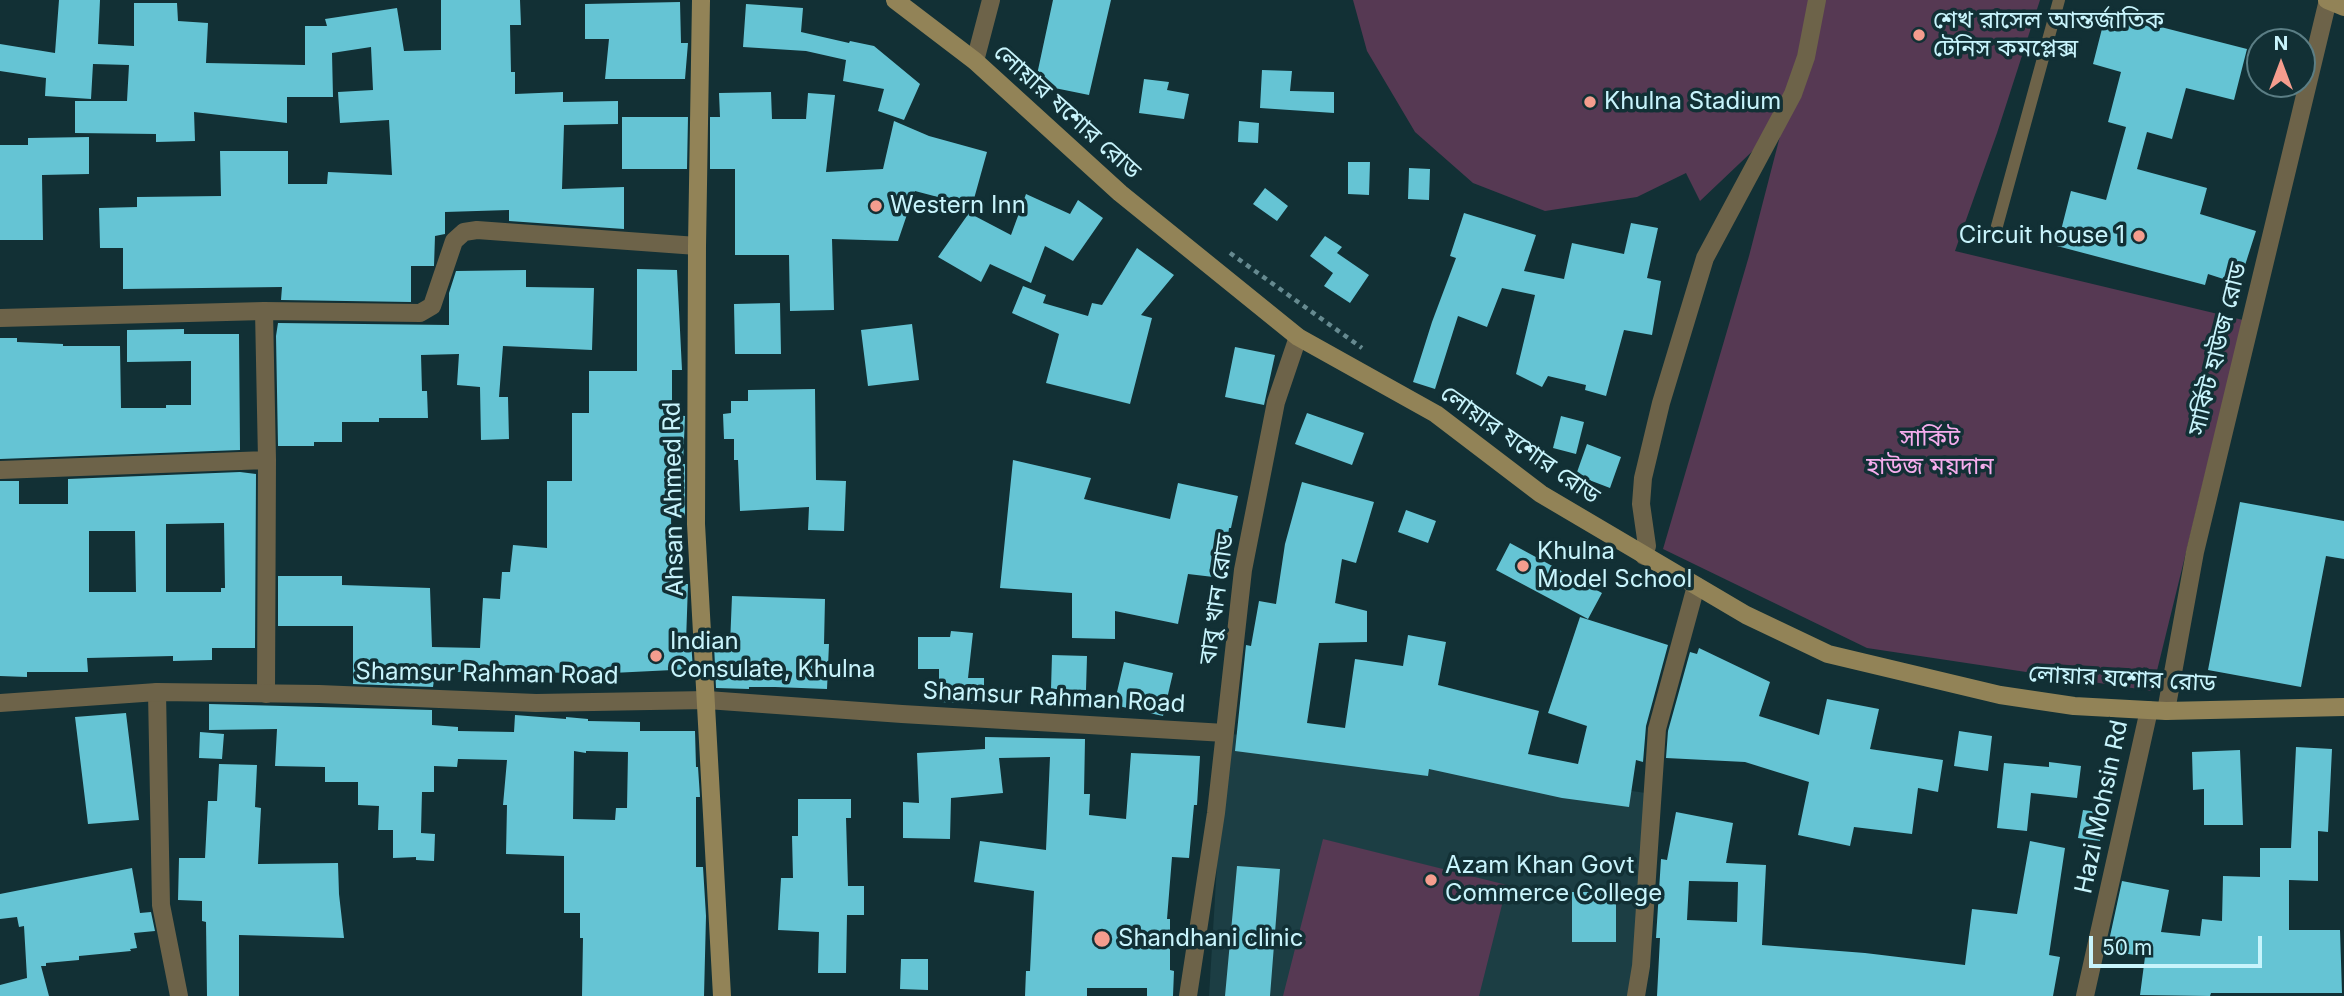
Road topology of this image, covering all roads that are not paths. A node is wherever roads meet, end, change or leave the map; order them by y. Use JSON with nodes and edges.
{"nodes":[{"id":1,"x":701,"y":0,"type":"edge"},
{"id":2,"x":895,"y":0,"type":"edge"},
{"id":3,"x":991,"y":0,"type":"edge"},
{"id":4,"x":1817,"y":0,"type":"edge"},
{"id":5,"x":2059,"y":0,"type":"edge"},
{"id":6,"x":2327,"y":0,"type":"edge"},
{"id":7,"x":2344,"y":7,"type":"edge"},
{"id":8,"x":975,"y":61,"type":"junction"},
{"id":9,"x":1997,"y":226,"type":"dead end"},
{"id":10,"x":697,"y":246,"type":"junction"},
{"id":11,"x":264,"y":311,"type":"junction"},
{"id":12,"x":0,"y":318,"type":"edge"},
{"id":13,"x":1298,"y":337,"type":"junction"},
{"id":14,"x":267,"y":460,"type":"junction"},
{"id":15,"x":0,"y":470,"type":"edge"},
{"id":16,"x":1644,"y":556,"type":"junction"},
{"id":17,"x":1696,"y":586,"type":"junction"},
{"id":18,"x":158,"y":692,"type":"junction"},
{"id":19,"x":266,"y":694,"type":"junction"},
{"id":20,"x":707,"y":700,"type":"junction"},
{"id":21,"x":0,"y":703,"type":"edge"},
{"id":22,"x":2344,"y":707,"type":"edge"},
{"id":23,"x":2158,"y":710,"type":"junction"},
{"id":24,"x":1225,"y":733,"type":"junction"},
{"id":25,"x":179,"y":996,"type":"edge"},
{"id":26,"x":722,"y":996,"type":"edge"},
{"id":27,"x":1188,"y":996,"type":"edge"},
{"id":28,"x":1636,"y":996,"type":"edge"},
{"id":29,"x":2085,"y":996,"type":"edge"}],
"edges":[{"from":1,"to":10,"type":"main road","name":"Ahsan Ahmed Rd"},
{"from":2,"to":8,"type":"main road","name":"লোয়ার যশোর রোড"},
{"from":3,"to":8,"type":"street"},
{"from":4,"to":16,"type":"street"},
{"from":5,"to":9,"type":"lane"},
{"from":6,"to":7,"type":"main road"},
{"from":6,"to":23,"type":"street","name":"সার্কিট হাউজ রোড"},
{"from":8,"to":13,"type":"main road","name":"লোয়ার যশোর রোড"},
{"from":10,"to":11,"type":"street"},
{"from":10,"to":20,"type":"main road","name":"Ahsan Ahmed Rd"},
{"from":11,"to":12,"type":"street"},
{"from":11,"to":14,"type":"street"},
{"from":13,"to":16,"type":"main road","name":"লোয়ার যশোর রোড"},
{"from":13,"to":24,"type":"street","name":"বাবু খান রোড"},
{"from":14,"to":15,"type":"street"},
{"from":14,"to":19,"type":"street"},
{"from":16,"to":17,"type":"main road","name":"লোয়ার যশোর রোড"},
{"from":17,"to":23,"type":"main road","name":"লোয়ার যশোর রোড"},
{"from":17,"to":28,"type":"street"},
{"from":18,"to":19,"type":"street","name":"Shamsur Rahman Road"},
{"from":18,"to":21,"type":"street","name":"Shamsur Rahman Road"},
{"from":18,"to":25,"type":"street"},
{"from":19,"to":20,"type":"street","name":"Shamsur Rahman Road"},
{"from":20,"to":24,"type":"street","name":"Shamsur Rahman Road"},
{"from":20,"to":26,"type":"main road","name":"Ahsan Ahmed Rd"},
{"from":22,"to":23,"type":"main road","name":"লোয়ার যশোর রোড"},
{"from":23,"to":29,"type":"street","name":"Hazi Mohsin Rd"},
{"from":24,"to":27,"type":"street","name":"বাবু খান রোড"}]}
